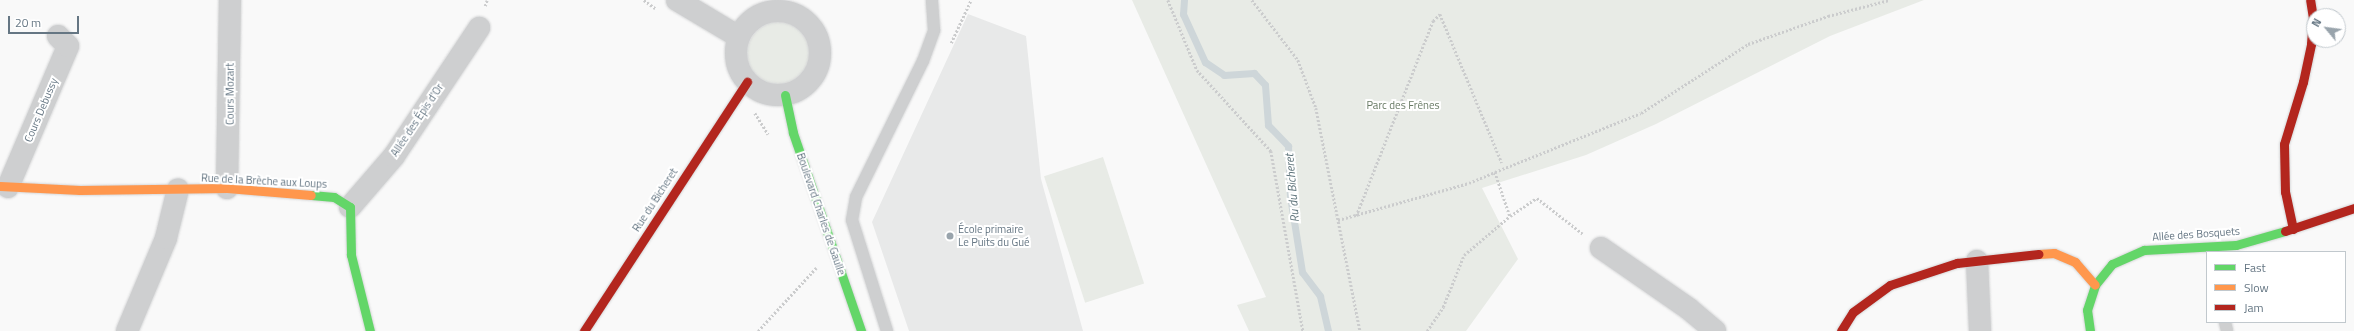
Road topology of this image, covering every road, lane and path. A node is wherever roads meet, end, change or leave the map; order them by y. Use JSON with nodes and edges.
{"nodes":[{"id":1,"x":230,"y":0,"type":"edge"},
{"id":2,"x":677,"y":0,"type":"edge"},
{"id":3,"x":932,"y":0,"type":"edge"},
{"id":4,"x":971,"y":0,"type":"edge"},
{"id":5,"x":1168,"y":0,"type":"edge"},
{"id":6,"x":1252,"y":0,"type":"edge"},
{"id":7,"x":1889,"y":0,"type":"edge"},
{"id":8,"x":2310,"y":0,"type":"edge"},
{"id":9,"x":804,"y":8,"type":"edge"},
{"id":10,"x":479,"y":28,"type":"dead end"},
{"id":11,"x":58,"y":36,"type":"dead end"},
{"id":12,"x":739,"y":37,"type":"junction"},
{"id":13,"x":948,"y":48,"type":"dead end"},
{"id":14,"x":747,"y":82,"type":"junction"},
{"id":15,"x":785,"y":95,"type":"junction"},
{"id":16,"x":1502,"y":163,"type":"dead end"},
{"id":17,"x":1496,"y":172,"type":"junction"},
{"id":18,"x":4,"y":186,"type":"edge"},
{"id":19,"x":228,"y":188,"type":"junction"},
{"id":20,"x":178,"y":189,"type":"junction"},
{"id":21,"x":350,"y":207,"type":"junction"},
{"id":22,"x":2354,"y":208,"type":"edge"},
{"id":23,"x":1356,"y":216,"type":"junction"},
{"id":24,"x":1510,"y":216,"type":"junction"},
{"id":25,"x":1338,"y":220,"type":"junction"},
{"id":26,"x":2293,"y":229,"type":"junction"},
{"id":27,"x":1601,"y":248,"type":"joint"},
{"id":28,"x":832,"y":249,"type":"junction"},
{"id":29,"x":2215,"y":249,"type":"edge"},
{"id":30,"x":1977,"y":261,"type":"junction"},
{"id":31,"x":2095,"y":285,"type":"junction"},
{"id":32,"x":127,"y":331,"type":"edge"},
{"id":33,"x":370,"y":331,"type":"edge"},
{"id":34,"x":584,"y":331,"type":"edge"},
{"id":35,"x":758,"y":331,"type":"edge"},
{"id":36,"x":861,"y":331,"type":"edge"},
{"id":37,"x":887,"y":331,"type":"edge"},
{"id":38,"x":1303,"y":331,"type":"edge"},
{"id":39,"x":1360,"y":331,"type":"edge"},
{"id":40,"x":1427,"y":331,"type":"edge"},
{"id":41,"x":1716,"y":331,"type":"edge"},
{"id":42,"x":1841,"y":331,"type":"edge"},
{"id":43,"x":1980,"y":331,"type":"edge"},
{"id":44,"x":2090,"y":331,"type":"edge"}],
"edges":[{"from":1,"to":19,"type":"street","name":"Cours Mozart"},
{"from":2,"to":12,"type":"street"},
{"from":3,"to":37,"type":"lane"},
{"from":4,"to":13,"type":"path"},
{"from":5,"to":38,"type":"path"},
{"from":6,"to":25,"type":"path"},
{"from":7,"to":17,"type":"path"},
{"from":8,"to":26,"type":"street"},
{"from":9,"to":12,"type":"street"},
{"from":9,"to":15,"type":"street"},
{"from":10,"to":21,"type":"street","name":"Allée des Épis d'Or"},
{"from":11,"to":18,"type":"street","name":"Cours Debussy"},
{"from":12,"to":14,"type":"street"},
{"from":14,"to":15,"type":"street"},
{"from":14,"to":34,"type":"street","name":"Rue du Bicheret"},
{"from":15,"to":28,"type":"street","name":"Boulevard Charles de Gaulle"},
{"from":16,"to":23,"type":"path"},
{"from":17,"to":23,"type":"path"},
{"from":17,"to":24,"type":"path"},
{"from":18,"to":20,"type":"street","name":"Rue de la Brèche aux Loups"},
{"from":19,"to":20,"type":"street","name":"Rue de la Brèche aux Loups"},
{"from":19,"to":21,"type":"street","name":"Rue de la Brèche aux Loups"},
{"from":20,"to":32,"type":"street"},
{"from":21,"to":33,"type":"street"},
{"from":22,"to":26,"type":"street","name":"Allée des Bosquets"},
{"from":23,"to":25,"type":"path"},
{"from":24,"to":27,"type":"path"},
{"from":24,"to":40,"type":"path"},
{"from":25,"to":39,"type":"path"},
{"from":26,"to":29,"type":"street","name":"Allée des Bosquets"},
{"from":27,"to":41,"type":"street"},
{"from":28,"to":35,"type":"path"},
{"from":28,"to":36,"type":"street","name":"Boulevard Charles de Gaulle"},
{"from":29,"to":31,"type":"street","name":"Allée des Bosquets"},
{"from":30,"to":31,"type":"street"},
{"from":30,"to":42,"type":"street"},
{"from":30,"to":43,"type":"street"},
{"from":31,"to":44,"type":"street","name":"Allée des Bosquets"}]}
